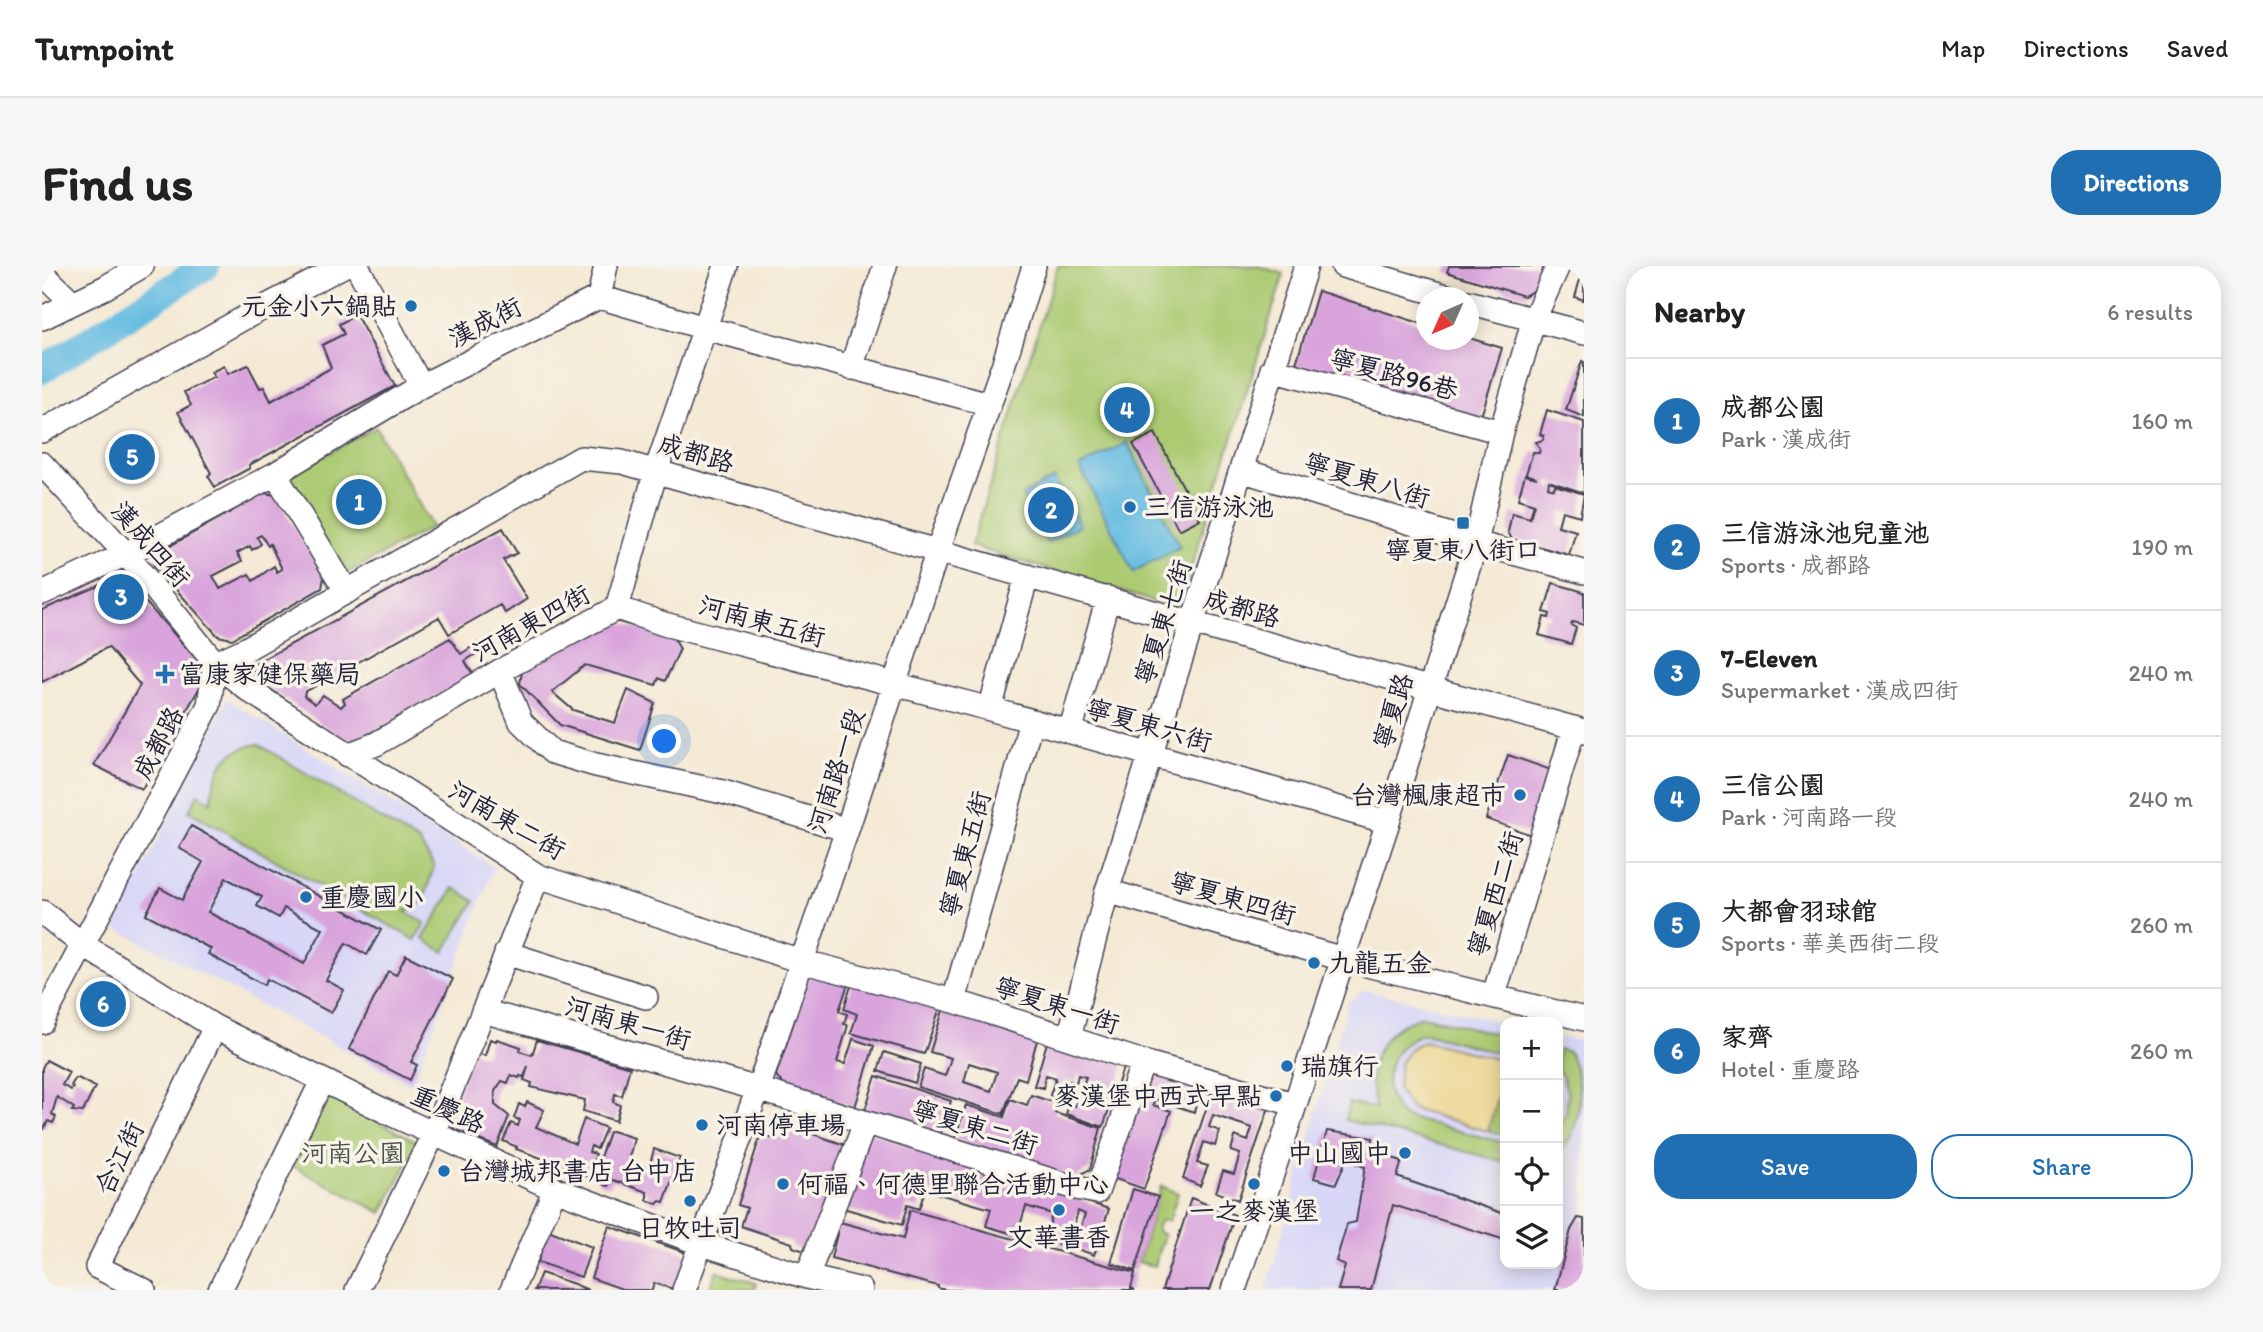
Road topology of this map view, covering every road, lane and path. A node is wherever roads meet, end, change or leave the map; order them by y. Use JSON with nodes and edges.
{"nodes":[{"id":1,"x":142,"y":266,"type":"edge"},
{"id":2,"x":343,"y":266,"type":"edge"},
{"id":3,"x":357,"y":266,"type":"edge"},
{"id":4,"x":606,"y":266,"type":"edge"},
{"id":5,"x":726,"y":266,"type":"edge"},
{"id":6,"x":885,"y":266,"type":"edge"},
{"id":7,"x":1034,"y":266,"type":"edge"},
{"id":8,"x":1306,"y":266,"type":"edge"},
{"id":9,"x":1343,"y":266,"type":"edge"},
{"id":10,"x":1558,"y":266,"type":"edge"},
{"id":11,"x":42,"y":272,"type":"edge"},
{"id":12,"x":1416,"y":287,"type":"edge"},
{"id":13,"x":599,"y":296,"type":"junction"},
{"id":14,"x":72,"y":302,"type":"junction"},
{"id":15,"x":1479,"y":305,"type":"edge"},
{"id":16,"x":42,"y":318,"type":"edge"},
{"id":17,"x":1534,"y":319,"type":"junction"},
{"id":18,"x":705,"y":328,"type":"junction"},
{"id":19,"x":1584,"y":334,"type":"edge"},
{"id":20,"x":851,"y":368,"type":"junction"},
{"id":21,"x":1272,"y":369,"type":"junction"},
{"id":22,"x":421,"y":386,"type":"junction"},
{"id":23,"x":989,"y":404,"type":"junction"},
{"id":24,"x":42,"y":431,"type":"edge"},
{"id":25,"x":1501,"y":432,"type":"junction"},
{"id":26,"x":42,"y":464,"type":"edge"},
{"id":27,"x":1241,"y":470,"type":"junction"},
{"id":28,"x":656,"y":471,"type":"junction"},
{"id":29,"x":275,"y":474,"type":"junction"},
{"id":30,"x":1476,"y":543,"type":"junction"},
{"id":31,"x":938,"y":550,"type":"junction"},
{"id":32,"x":126,"y":554,"type":"junction"},
{"id":33,"x":1584,"y":572,"type":"edge"},
{"id":34,"x":1027,"y":576,"type":"junction"},
{"id":35,"x":347,"y":592,"type":"junction"},
{"id":36,"x":42,"y":593,"type":"edge"},
{"id":37,"x":1108,"y":598,"type":"junction"},
{"id":38,"x":617,"y":608,"type":"junction"},
{"id":39,"x":1192,"y":623,"type":"junction"},
{"id":40,"x":215,"y":663,"type":"junction"},
{"id":41,"x":500,"y":671,"type":"junction"},
{"id":42,"x":893,"y":684,"type":"junction"},
{"id":43,"x":1429,"y":689,"type":"junction"},
{"id":44,"x":990,"y":709,"type":"junction"},
{"id":45,"x":1031,"y":721,"type":"junction"},
{"id":46,"x":1579,"y":730,"type":"edge"},
{"id":47,"x":1070,"y":732,"type":"junction"},
{"id":48,"x":1149,"y":754,"type":"junction"},
{"id":49,"x":348,"y":755,"type":"junction"},
{"id":50,"x":1388,"y":822,"type":"junction"},
{"id":51,"x":847,"y":830,"type":"junction"},
{"id":52,"x":538,"y":876,"type":"junction"},
{"id":53,"x":1107,"y":891,"type":"junction"},
{"id":54,"x":42,"y":912,"type":"edge"},
{"id":55,"x":83,"y":945,"type":"junction"},
{"id":56,"x":506,"y":953,"type":"junction"},
{"id":57,"x":1343,"y":959,"type":"junction"},
{"id":58,"x":801,"y":961,"type":"junction"},
{"id":59,"x":1494,"y":995,"type":"junction"},
{"id":60,"x":646,"y":997,"type":"dead end"},
{"id":61,"x":954,"y":1001,"type":"junction"},
{"id":62,"x":483,"y":1011,"type":"junction"},
{"id":63,"x":1584,"y":1019,"type":"edge"},
{"id":64,"x":42,"y":1022,"type":"edge"},
{"id":65,"x":215,"y":1027,"type":"junction"},
{"id":66,"x":1069,"y":1038,"type":"junction"},
{"id":67,"x":1143,"y":1062,"type":"junction"},
{"id":68,"x":322,"y":1081,"type":"junction"},
{"id":69,"x":758,"y":1088,"type":"junction"},
{"id":70,"x":1294,"y":1104,"type":"junction"},
{"id":71,"x":865,"y":1123,"type":"junction"},
{"id":72,"x":434,"y":1133,"type":"junction"},
{"id":73,"x":555,"y":1189,"type":"junction"},
{"id":74,"x":699,"y":1243,"type":"junction"},
{"id":75,"x":807,"y":1277,"type":"junction"},
{"id":76,"x":144,"y":1290,"type":"edge"},
{"id":77,"x":220,"y":1290,"type":"edge"},
{"id":78,"x":357,"y":1290,"type":"edge"},
{"id":79,"x":512,"y":1290,"type":"edge"},
{"id":80,"x":684,"y":1290,"type":"edge"},
{"id":81,"x":861,"y":1290,"type":"edge"},
{"id":82,"x":1234,"y":1290,"type":"edge"}],
"edges":[{"from":1,"to":14,"type":"street"},
{"from":2,"to":24,"type":"street"},
{"from":3,"to":22,"type":"street"},
{"from":4,"to":13,"type":"street"},
{"from":5,"to":18,"type":"street","name":"河南東四街"},
{"from":6,"to":20,"type":"street"},
{"from":7,"to":23,"type":"street","name":"河南路一段"},
{"from":8,"to":21,"type":"street","name":"寧夏東七街"},
{"from":9,"to":12,"type":"street"},
{"from":10,"to":17,"type":"street","name":"寧夏路"},
{"from":11,"to":14,"type":"street"},
{"from":13,"to":18,"type":"street"},
{"from":13,"to":22,"type":"street","name":"漢成街"},
{"from":14,"to":16,"type":"street"},
{"from":15,"to":17,"type":"street"},
{"from":17,"to":19,"type":"street"},
{"from":17,"to":25,"type":"street","name":"寧夏路"},
{"from":18,"to":20,"type":"street"},
{"from":18,"to":28,"type":"street","name":"河南東四街"},
{"from":20,"to":23,"type":"street"},
{"from":21,"to":25,"type":"street","name":"寧夏路96巷"},
{"from":21,"to":27,"type":"street","name":"寧夏東七街"},
{"from":22,"to":29,"type":"street","name":"漢成街"},
{"from":23,"to":31,"type":"street","name":"河南路一段"},
{"from":25,"to":30,"type":"street","name":"寧夏路"},
{"from":26,"to":32,"type":"street","name":"漢成四街"},
{"from":27,"to":30,"type":"street","name":"寧夏東八街"},
{"from":27,"to":39,"type":"street","name":"寧夏東七街"},
{"from":28,"to":31,"type":"street","name":"成都路"},
{"from":28,"to":35,"type":"street","name":"成都路"},
{"from":28,"to":38,"type":"street","name":"河南東四街"},
{"from":29,"to":32,"type":"street","name":"漢成街"},
{"from":29,"to":35,"type":"street"},
{"from":30,"to":33,"type":"street","name":"寧夏東八街"},
{"from":30,"to":43,"type":"street","name":"寧夏路"},
{"from":31,"to":34,"type":"street","name":"成都路"},
{"from":31,"to":42,"type":"street","name":"河南路一段"},
{"from":32,"to":36,"type":"street","name":"漢成街"},
{"from":32,"to":40,"type":"street","name":"漢成四街"},
{"from":34,"to":37,"type":"street","name":"成都路"},
{"from":34,"to":44,"type":"street"},
{"from":35,"to":40,"type":"street","name":"成都路"},
{"from":37,"to":39,"type":"street","name":"成都路"},
{"from":37,"to":47,"type":"street"},
{"from":38,"to":41,"type":"street","name":"河南東四街"},
{"from":38,"to":42,"type":"street","name":"河南東五街"},
{"from":39,"to":43,"type":"street","name":"成都路"},
{"from":39,"to":48,"type":"street","name":"寧夏東七街"},
{"from":40,"to":49,"type":"street","name":"河南東二街"},
{"from":40,"to":55,"type":"street","name":"成都路"},
{"from":41,"to":49,"type":"street","name":"河南東四街"},
{"from":41,"to":51,"type":"street"},
{"from":42,"to":44,"type":"street","name":"寧夏東六街"},
{"from":42,"to":51,"type":"street","name":"河南路一段"},
{"from":43,"to":46,"type":"street","name":"成都路"},
{"from":43,"to":50,"type":"street","name":"寧夏路"},
{"from":44,"to":45,"type":"street","name":"寧夏東六街"},
{"from":45,"to":47,"type":"street","name":"寧夏東六街"},
{"from":45,"to":61,"type":"street","name":"寧夏東五街"},
{"from":46,"to":59,"type":"street","name":"寧夏西二街"},
{"from":47,"to":48,"type":"street","name":"寧夏東六街"},
{"from":48,"to":50,"type":"street","name":"寧夏東六街"},
{"from":48,"to":53,"type":"street","name":"寧夏東七街"},
{"from":49,"to":52,"type":"street","name":"河南東二街"},
{"from":50,"to":57,"type":"street","name":"寧夏路"},
{"from":51,"to":58,"type":"street","name":"河南路一段"},
{"from":52,"to":56,"type":"street"},
{"from":52,"to":58,"type":"street","name":"河南東二街"},
{"from":53,"to":57,"type":"street","name":"寧夏東四街"},
{"from":53,"to":66,"type":"street","name":"寧夏東七街"},
{"from":54,"to":55,"type":"street","name":"重慶路"},
{"from":55,"to":64,"type":"street","name":"成都路"},
{"from":55,"to":65,"type":"street","name":"重慶路"},
{"from":56,"to":60,"type":"street"},
{"from":56,"to":62,"type":"street"},
{"from":57,"to":59,"type":"street","name":"寧夏東四街"},
{"from":57,"to":70,"type":"street","name":"寧夏路"},
{"from":58,"to":61,"type":"street","name":"寧夏東一街"},
{"from":58,"to":69,"type":"street","name":"河南路一段"},
{"from":59,"to":63,"type":"street","name":"寧夏東四街"},
{"from":61,"to":66,"type":"street","name":"寧夏東一街"},
{"from":62,"to":69,"type":"street","name":"河南東一街"},
{"from":62,"to":72,"type":"street"},
{"from":65,"to":68,"type":"street","name":"重慶路"},
{"from":65,"to":76,"type":"street","name":"合江街"},
{"from":66,"to":67,"type":"street","name":"寧夏東一街"},
{"from":67,"to":70,"type":"street","name":"寧夏東一街"},
{"from":67,"to":71,"type":"street","name":"寧夏東二街"},
{"from":68,"to":72,"type":"street","name":"重慶路"},
{"from":68,"to":77,"type":"street"},
{"from":69,"to":71,"type":"street","name":"寧夏東二街"},
{"from":69,"to":74,"type":"street","name":"河南路一段"},
{"from":70,"to":82,"type":"street","name":"寧夏路"},
{"from":71,"to":75,"type":"street"},
{"from":72,"to":73,"type":"street","name":"重慶路"},
{"from":72,"to":78,"type":"street"},
{"from":73,"to":74,"type":"street","name":"重慶路"},
{"from":73,"to":79,"type":"street"},
{"from":74,"to":75,"type":"street","name":"重慶路"},
{"from":74,"to":80,"type":"street","name":"河南路一段"},
{"from":75,"to":81,"type":"street","name":"重慶路"}]}
